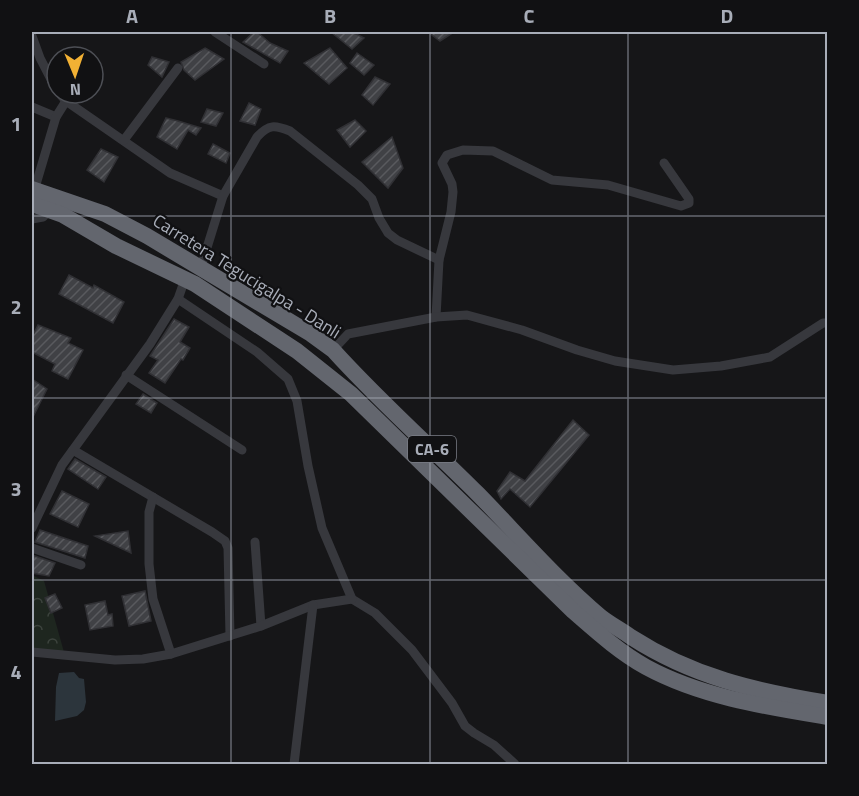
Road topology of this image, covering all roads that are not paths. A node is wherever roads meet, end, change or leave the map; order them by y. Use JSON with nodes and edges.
{"nodes":[{"id":1,"x":215,"y":32,"type":"edge"},
{"id":2,"x":32,"y":36,"type":"edge"},
{"id":3,"x":264,"y":64,"type":"dead end"},
{"id":4,"x":45,"y":67,"type":"edge"},
{"id":5,"x":178,"y":68,"type":"dead end"},
{"id":6,"x":58,"y":105,"type":"edge"},
{"id":7,"x":74,"y":105,"type":"edge"},
{"id":8,"x":32,"y":107,"type":"edge"},
{"id":9,"x":56,"y":117,"type":"junction"},
{"id":10,"x":124,"y":140,"type":"junction"},
{"id":11,"x":664,"y":162,"type":"dead end"},
{"id":12,"x":32,"y":195,"type":"edge"},
{"id":13,"x":223,"y":196,"type":"junction"},
{"id":14,"x":50,"y":210,"type":"junction"},
{"id":15,"x":103,"y":214,"type":"junction"},
{"id":16,"x":32,"y":219,"type":"edge"},
{"id":17,"x":128,"y":226,"type":"junction"},
{"id":18,"x":92,"y":232,"type":"junction"},
{"id":19,"x":116,"y":246,"type":"junction"},
{"id":20,"x":439,"y":260,"type":"junction"},
{"id":21,"x":201,"y":267,"type":"junction"},
{"id":22,"x":185,"y":279,"type":"junction"},
{"id":23,"x":178,"y":299,"type":"junction"},
{"id":24,"x":436,"y":317,"type":"junction"},
{"id":25,"x":828,"y":323,"type":"edge"},
{"id":26,"x":311,"y":334,"type":"junction"},
{"id":27,"x":333,"y":350,"type":"junction"},
{"id":28,"x":297,"y":351,"type":"junction"},
{"id":29,"x":318,"y":369,"type":"junction"},
{"id":30,"x":126,"y":375,"type":"junction"},
{"id":31,"x":73,"y":450,"type":"junction"},
{"id":32,"x":242,"y":450,"type":"dead end"},
{"id":33,"x":153,"y":497,"type":"junction"},
{"id":34,"x":32,"y":528,"type":"edge"},
{"id":35,"x":255,"y":542,"type":"dead end"},
{"id":36,"x":32,"y":548,"type":"edge"},
{"id":37,"x":81,"y":565,"type":"dead end"},
{"id":38,"x":352,"y":598,"type":"junction"},
{"id":39,"x":313,"y":605,"type":"junction"},
{"id":40,"x":261,"y":626,"type":"junction"},
{"id":41,"x":231,"y":636,"type":"junction"},
{"id":42,"x":32,"y":652,"type":"edge"},
{"id":43,"x":171,"y":654,"type":"junction"},
{"id":44,"x":828,"y":703,"type":"edge"},
{"id":45,"x":828,"y":717,"type":"edge"},
{"id":46,"x":294,"y":765,"type":"edge"},
{"id":47,"x":515,"y":765,"type":"edge"}],
"edges":[{"from":1,"to":3,"type":"street"},
{"from":2,"to":4,"type":"street"},
{"from":5,"to":10,"type":"street"},
{"from":6,"to":9,"type":"street"},
{"from":7,"to":10,"type":"street"},
{"from":8,"to":9,"type":"street"},
{"from":9,"to":12,"type":"street"},
{"from":10,"to":13,"type":"street"},
{"from":11,"to":20,"type":"street"},
{"from":12,"to":14,"type":"highway","name":"Carretera Tegucigalpa - Danli","number":"CA-6"},
{"from":12,"to":15,"type":"highway","name":"Carretera Tegucigalpa - Danli","number":"CA-6"},
{"from":13,"to":20,"type":"street"},
{"from":13,"to":21,"type":"street"},
{"from":14,"to":16,"type":"street"},
{"from":14,"to":18,"type":"highway","name":"Carretera Tegucigalpa - Danli","number":"CA-6"},
{"from":15,"to":17,"type":"highway","name":"Carretera Tegucigalpa - Danli","number":"CA-6"},
{"from":15,"to":18,"type":"highway"},
{"from":17,"to":19,"type":"highway"},
{"from":17,"to":21,"type":"highway","name":"Carretera Tegucigalpa - Danli","number":"CA-6"},
{"from":18,"to":19,"type":"highway","name":"Carretera Tegucigalpa - Danli","number":"CA-6"},
{"from":19,"to":22,"type":"highway","name":"Carretera Tegucigalpa - Danli","number":"CA-6"},
{"from":20,"to":24,"type":"street"},
{"from":21,"to":26,"type":"highway","name":"Carretera Tegucigalpa - Danli","number":"CA-6"},
{"from":22,"to":23,"type":"street"},
{"from":22,"to":28,"type":"highway","name":"Carretera Tegucigalpa - Danli","number":"CA-6"},
{"from":23,"to":30,"type":"street"},
{"from":23,"to":38,"type":"street"},
{"from":24,"to":25,"type":"street"},
{"from":24,"to":27,"type":"street"},
{"from":26,"to":27,"type":"highway","name":"Carretera Tegucigalpa - Danli","number":"CA-6"},
{"from":26,"to":28,"type":"highway"},
{"from":27,"to":29,"type":"highway"},
{"from":27,"to":44,"type":"highway","name":"Carretera Tegucigalpa - Danli","number":"CA-6"},
{"from":28,"to":29,"type":"highway","name":"Carretera Tegucigalpa - Danli","number":"CA-6"},
{"from":29,"to":45,"type":"highway","name":"Carretera Tegucigalpa - Danli","number":"CA-6"},
{"from":30,"to":31,"type":"street"},
{"from":30,"to":32,"type":"street"},
{"from":31,"to":33,"type":"street"},
{"from":31,"to":34,"type":"street"},
{"from":33,"to":41,"type":"street"},
{"from":33,"to":43,"type":"street"},
{"from":35,"to":40,"type":"street"},
{"from":36,"to":37,"type":"street"},
{"from":38,"to":39,"type":"street"},
{"from":38,"to":47,"type":"street"},
{"from":39,"to":40,"type":"street"},
{"from":39,"to":46,"type":"street"},
{"from":40,"to":41,"type":"street"},
{"from":41,"to":43,"type":"street"},
{"from":42,"to":43,"type":"street"}]}
